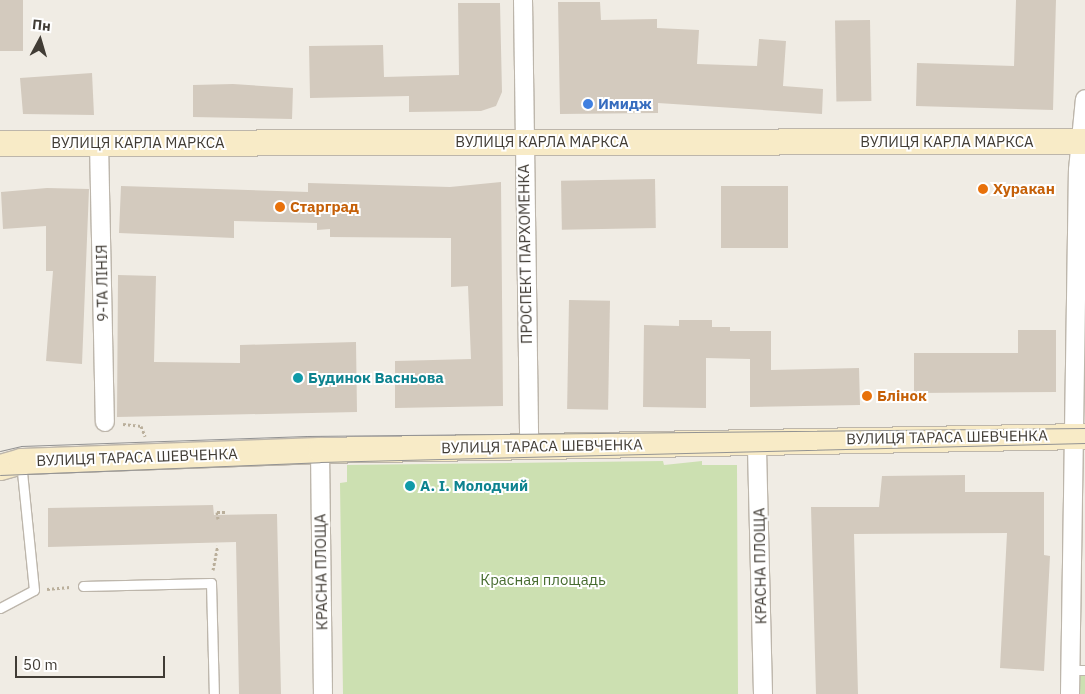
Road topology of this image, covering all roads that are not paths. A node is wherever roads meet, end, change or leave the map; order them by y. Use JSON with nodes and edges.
{"nodes":[{"id":1,"x":523,"y":0,"type":"edge"},
{"id":2,"x":1085,"y":99,"type":"edge"},
{"id":3,"x":1084,"y":141,"type":"edge"},
{"id":4,"x":523,"y":142,"type":"junction"},
{"id":5,"x":0,"y":144,"type":"edge"},
{"id":6,"x":99,"y":144,"type":"junction"},
{"id":7,"x":105,"y":422,"type":"dead end"},
{"id":8,"x":1080,"y":436,"type":"edge"},
{"id":9,"x":763,"y":440,"type":"junction"},
{"id":10,"x":529,"y":448,"type":"junction"},
{"id":11,"x":320,"y":450,"type":"junction"},
{"id":12,"x":11,"y":464,"type":"edge"},
{"id":13,"x":84,"y":586,"type":"road end"},
{"id":14,"x":0,"y":608,"type":"edge"},
{"id":15,"x":1077,"y":670,"type":"edge"},
{"id":16,"x":214,"y":694,"type":"edge"},
{"id":17,"x":323,"y":694,"type":"edge"},
{"id":18,"x":763,"y":694,"type":"edge"},
{"id":19,"x":1070,"y":694,"type":"edge"}],
"edges":[{"from":1,"to":4,"type":"street","name":"ПРОСПЕКТ ПАРХОМЕНКА"},
{"from":2,"to":3,"type":"street"},
{"from":3,"to":4,"type":"main road","name":"ВУЛИЦЯ КАРЛА МАРКСА"},
{"from":3,"to":8,"type":"street"},
{"from":4,"to":6,"type":"main road","name":"ВУЛИЦЯ КАРЛА МАРКСА"},
{"from":4,"to":10,"type":"street","name":"ПРОСПЕКТ ПАРХОМЕНКА"},
{"from":5,"to":6,"type":"main road","name":"ВУЛИЦЯ КАРЛА МАРКСА"},
{"from":6,"to":7,"type":"street","name":"9-ТА ЛІНІЯ"},
{"from":8,"to":9,"type":"main road","name":"ВУЛИЦЯ ТАРАСА ШЕВЧЕНКА"},
{"from":8,"to":15,"type":"street"},
{"from":9,"to":10,"type":"main road","name":"ВУЛИЦЯ ТАРАСА ШЕВЧЕНКА"},
{"from":9,"to":18,"type":"street","name":"КРАСНА ПЛОЩА"},
{"from":10,"to":11,"type":"main road","name":"ВУЛИЦЯ ТАРАСА ШЕВЧЕНКА"},
{"from":11,"to":12,"type":"main road","name":"ВУЛИЦЯ ТАРАСА ШЕВЧЕНКА"},
{"from":11,"to":17,"type":"street","name":"КРАСНА ПЛОЩА"},
{"from":12,"to":14,"type":"lane"},
{"from":13,"to":16,"type":"lane"},
{"from":15,"to":19,"type":"street"}]}
